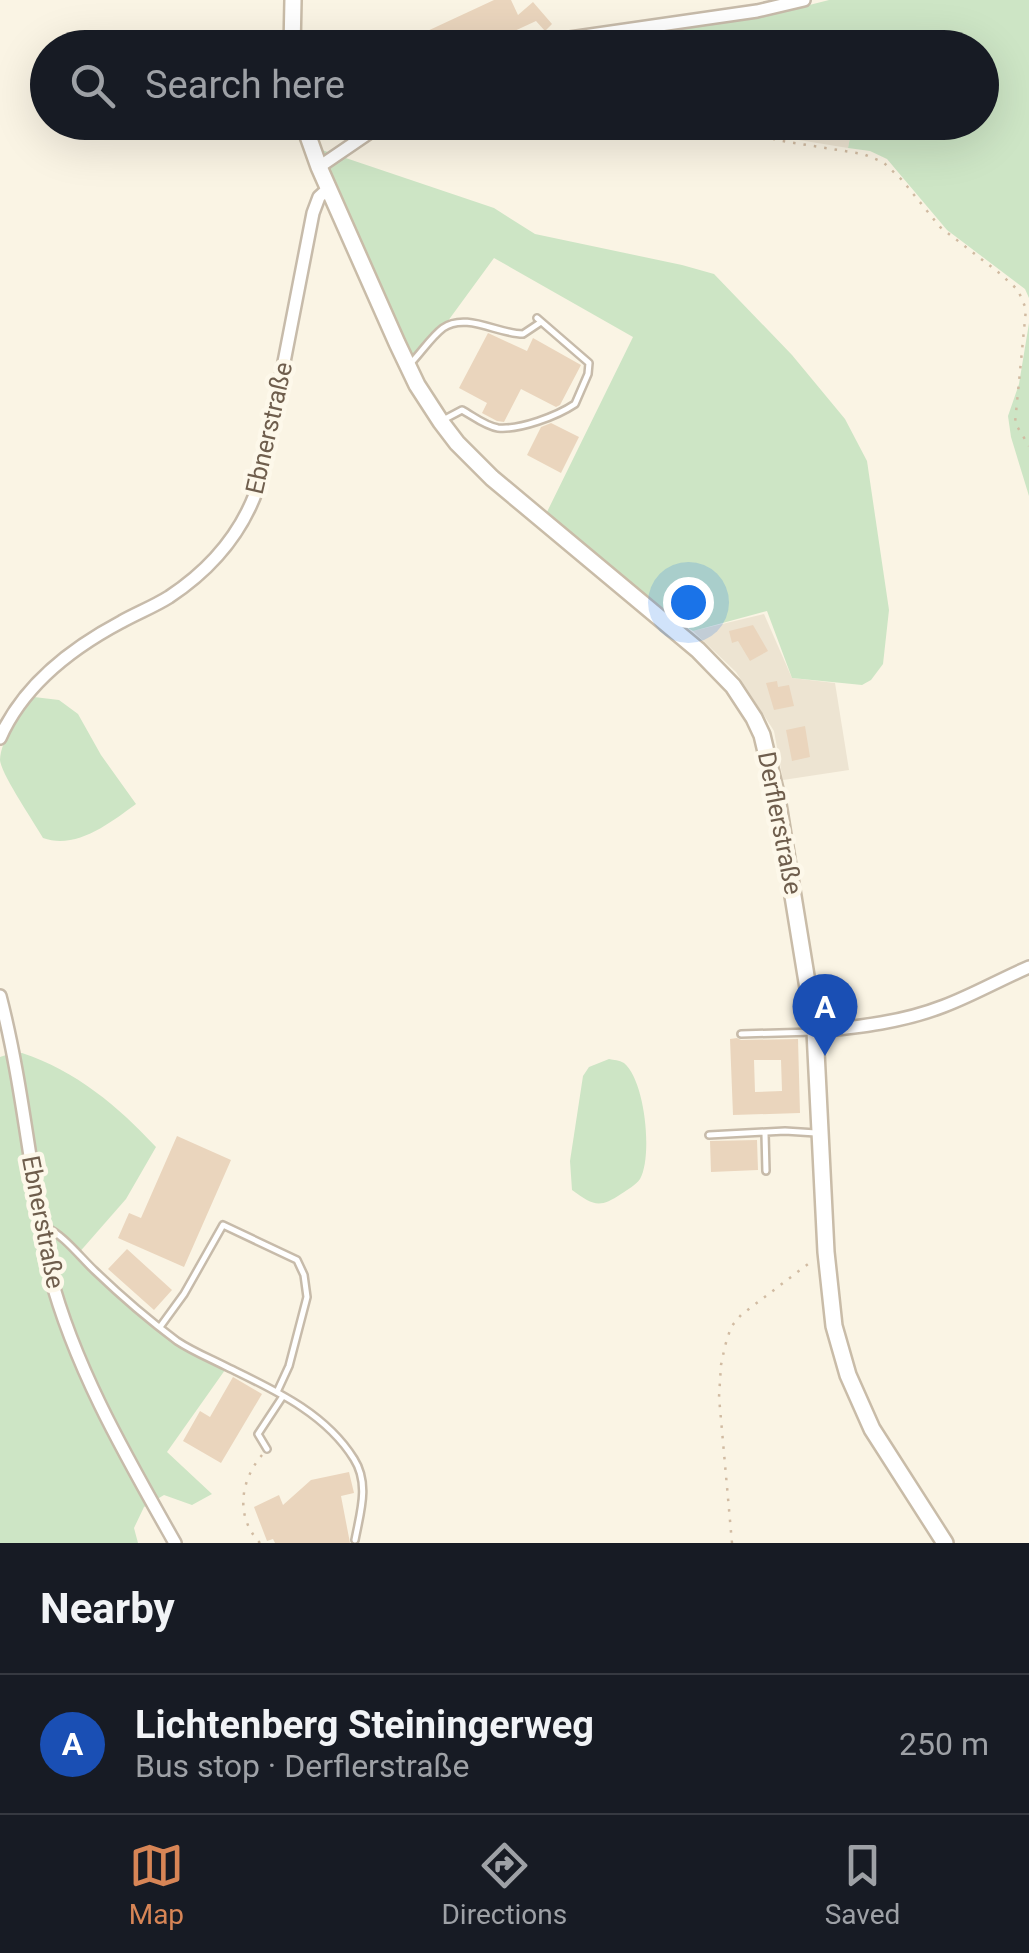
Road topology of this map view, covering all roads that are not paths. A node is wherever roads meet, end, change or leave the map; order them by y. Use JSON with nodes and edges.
{"nodes":[{"id":1,"x":293,"y":0,"type":"edge"},
{"id":2,"x":804,"y":0,"type":"edge"},
{"id":3,"x":292,"y":30,"type":"edge"},
{"id":4,"x":625,"y":30,"type":"edge"},
{"id":5,"x":310,"y":140,"type":"edge"},
{"id":6,"x":360,"y":140,"type":"edge"},
{"id":7,"x":320,"y":168,"type":"junction"},
{"id":8,"x":328,"y":188,"type":"junction"},
{"id":9,"x":408,"y":366,"type":"junction"},
{"id":10,"x":441,"y":422,"type":"junction"},
{"id":11,"x":0,"y":738,"type":"edge"},
{"id":12,"x":1029,"y":966,"type":"edge"},
{"id":13,"x":0,"y":996,"type":"edge"},
{"id":14,"x":815,"y":1031,"type":"junction"},
{"id":15,"x":741,"y":1034,"type":"dead end"},
{"id":16,"x":821,"y":1132,"type":"junction"},
{"id":17,"x":765,"y":1134,"type":"junction"},
{"id":18,"x":709,"y":1135,"type":"dead end"},
{"id":19,"x":766,"y":1171,"type":"dead end"},
{"id":20,"x":41,"y":1225,"type":"junction"},
{"id":21,"x":160,"y":1327,"type":"junction"},
{"id":22,"x":280,"y":1394,"type":"junction"},
{"id":23,"x":267,"y":1450,"type":"road end"},
{"id":24,"x":356,"y":1540,"type":"edge"},
{"id":25,"x":175,"y":1543,"type":"edge"},
{"id":26,"x":945,"y":1543,"type":"edge"}],
"edges":[{"from":1,"to":3,"type":"street"},
{"from":2,"to":4,"type":"street"},
{"from":5,"to":7,"type":"street","name":"Derflerstraße"},
{"from":6,"to":7,"type":"street"},
{"from":7,"to":8,"type":"street","name":"Derflerstraße"},
{"from":8,"to":9,"type":"street","name":"Derflerstraße"},
{"from":8,"to":11,"type":"street","name":"Ebnerstraße"},
{"from":9,"to":10,"type":"street","name":"Derflerstraße"},
{"from":9,"to":10,"type":"lane"},
{"from":10,"to":14,"type":"street","name":"Derflerstraße"},
{"from":12,"to":14,"type":"street"},
{"from":13,"to":20,"type":"street","name":"Ebnerstraße"},
{"from":14,"to":15,"type":"lane"},
{"from":14,"to":16,"type":"street","name":"Derflerstraße"},
{"from":16,"to":17,"type":"lane"},
{"from":16,"to":26,"type":"street","name":"Derflerstraße"},
{"from":17,"to":18,"type":"lane"},
{"from":17,"to":19,"type":"lane"},
{"from":20,"to":21,"type":"lane"},
{"from":20,"to":25,"type":"street","name":"Ebnerstraße"},
{"from":21,"to":22,"type":"lane"},
{"from":21,"to":22,"type":"lane"},
{"from":22,"to":23,"type":"lane"},
{"from":22,"to":24,"type":"lane"}]}
